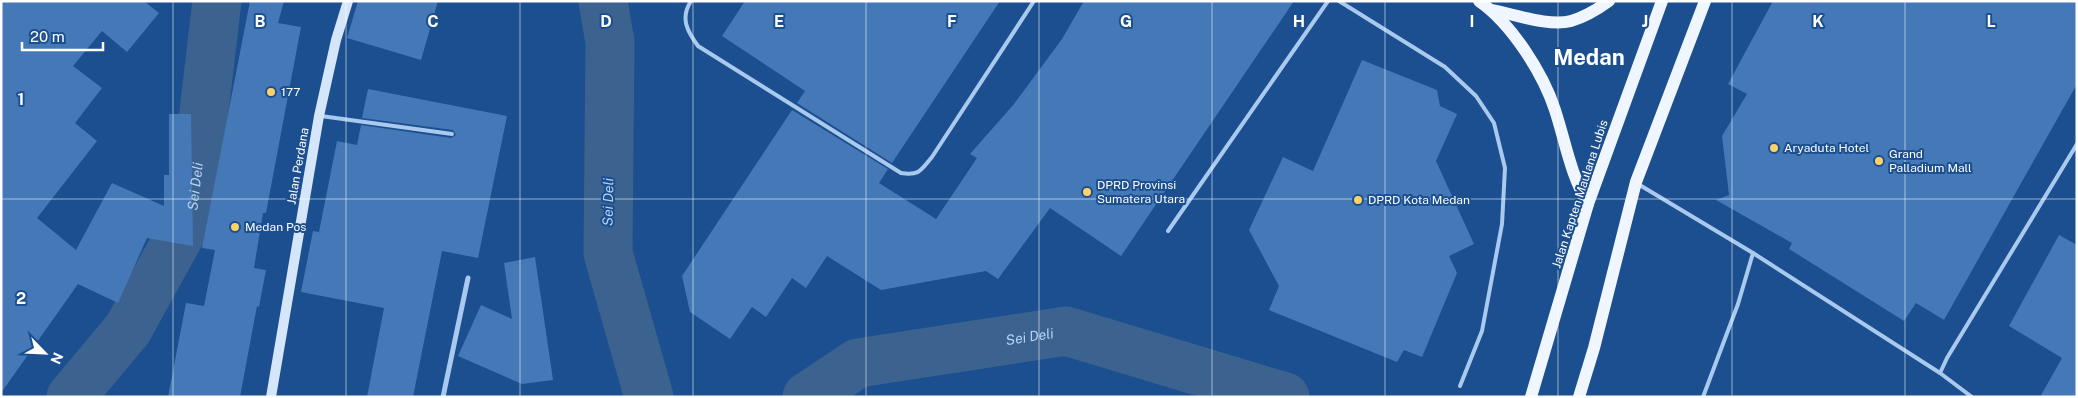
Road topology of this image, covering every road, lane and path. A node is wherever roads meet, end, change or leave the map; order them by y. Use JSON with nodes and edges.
{"nodes":[{"id":1,"x":348,"y":1,"type":"edge"},
{"id":2,"x":691,"y":1,"type":"edge"},
{"id":3,"x":1034,"y":1,"type":"edge"},
{"id":4,"x":1328,"y":1,"type":"edge"},
{"id":5,"x":1339,"y":1,"type":"edge"},
{"id":6,"x":1479,"y":1,"type":"edge"},
{"id":7,"x":1609,"y":1,"type":"edge"},
{"id":8,"x":1662,"y":1,"type":"edge"},
{"id":9,"x":1705,"y":1,"type":"edge"},
{"id":10,"x":1491,"y":10,"type":"junction"},
{"id":11,"x":319,"y":116,"type":"junction"},
{"id":12,"x":452,"y":134,"type":"dead end"},
{"id":13,"x":2077,"y":144,"type":"edge"},
{"id":14,"x":1636,"y":182,"type":"junction"},
{"id":15,"x":1588,"y":204,"type":"junction"},
{"id":16,"x":1168,"y":231,"type":"dead end"},
{"id":17,"x":1753,"y":253,"type":"junction"},
{"id":18,"x":468,"y":278,"type":"dead end"},
{"id":19,"x":1940,"y":373,"type":"junction"},
{"id":20,"x":1460,"y":386,"type":"dead end"},
{"id":21,"x":271,"y":397,"type":"edge"},
{"id":22,"x":443,"y":397,"type":"edge"},
{"id":23,"x":1531,"y":397,"type":"edge"},
{"id":24,"x":1579,"y":397,"type":"edge"},
{"id":25,"x":1703,"y":397,"type":"edge"},
{"id":26,"x":1972,"y":397,"type":"edge"}],
"edges":[{"from":1,"to":11,"type":"main road","name":"Jalan Perdana"},
{"from":2,"to":3,"type":"lane"},
{"from":4,"to":16,"type":"lane"},
{"from":5,"to":20,"type":"lane"},
{"from":6,"to":10,"type":"main road"},
{"from":7,"to":10,"type":"main road"},
{"from":8,"to":15,"type":"main road","name":"Jalan Kapten Maulana Lubis"},
{"from":9,"to":14,"type":"main road"},
{"from":10,"to":15,"type":"main road"},
{"from":11,"to":12,"type":"lane"},
{"from":11,"to":21,"type":"main road","name":"Jalan Perdana"},
{"from":13,"to":19,"type":"lane"},
{"from":14,"to":17,"type":"lane"},
{"from":14,"to":24,"type":"main road"},
{"from":15,"to":23,"type":"main road","name":"Jalan Kapten Maulana Lubis"},
{"from":17,"to":19,"type":"lane"},
{"from":17,"to":25,"type":"lane"},
{"from":18,"to":22,"type":"street"},
{"from":19,"to":26,"type":"lane"}]}
